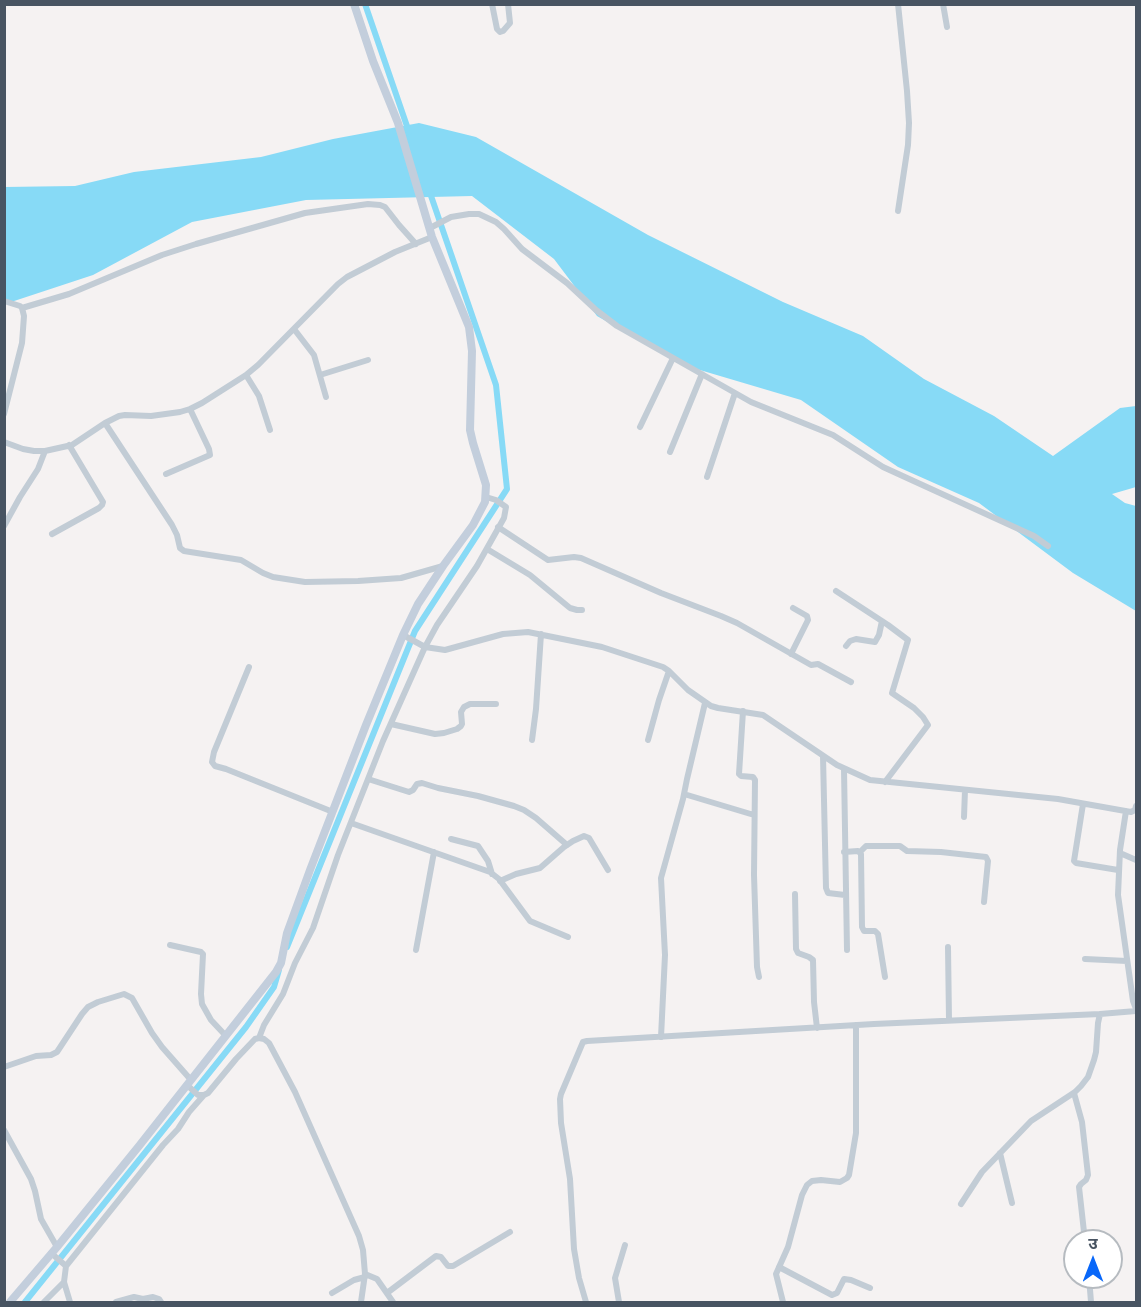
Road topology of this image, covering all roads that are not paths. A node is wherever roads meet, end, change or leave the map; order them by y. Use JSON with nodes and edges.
{"nodes":[{"id":1,"x":354,"y":4,"type":"edge"},
{"id":2,"x":492,"y":4,"type":"edge"},
{"id":3,"x":507,"y":4,"type":"edge"},
{"id":4,"x":898,"y":4,"type":"edge"},
{"id":5,"x":943,"y":4,"type":"edge"},
{"id":6,"x":947,"y":27,"type":"dead end"},
{"id":7,"x":898,"y":211,"type":"dead end"},
{"id":8,"x":430,"y":230,"type":"junction"},
{"id":9,"x":416,"y":244,"type":"junction"},
{"id":10,"x":4,"y":301,"type":"edge"},
{"id":11,"x":22,"y":308,"type":"junction"},
{"id":12,"x":294,"y":329,"type":"junction"},
{"id":13,"x":673,"y":358,"type":"junction"},
{"id":14,"x":368,"y":360,"type":"dead end"},
{"id":15,"x":702,"y":374,"type":"junction"},
{"id":16,"x":246,"y":375,"type":"junction"},
{"id":17,"x":320,"y":375,"type":"junction"},
{"id":18,"x":735,"y":393,"type":"junction"},
{"id":19,"x":326,"y":397,"type":"dead end"},
{"id":20,"x":190,"y":409,"type":"junction"},
{"id":21,"x":4,"y":414,"type":"edge"},
{"id":22,"x":105,"y":423,"type":"junction"},
{"id":23,"x":640,"y":427,"type":"dead end"},
{"id":24,"x":270,"y":430,"type":"dead end"},
{"id":25,"x":4,"y":442,"type":"edge"},
{"id":26,"x":69,"y":446,"type":"junction"},
{"id":27,"x":45,"y":451,"type":"junction"},
{"id":28,"x":670,"y":453,"type":"dead end"},
{"id":29,"x":166,"y":474,"type":"dead end"},
{"id":30,"x":707,"y":477,"type":"dead end"},
{"id":31,"x":486,"y":497,"type":"junction"},
{"id":32,"x":4,"y":526,"type":"edge"},
{"id":33,"x":498,"y":527,"type":"junction"},
{"id":34,"x":52,"y":534,"type":"dead end"},
{"id":35,"x":1048,"y":546,"type":"dead end"},
{"id":36,"x":487,"y":549,"type":"junction"},
{"id":37,"x":443,"y":566,"type":"junction"},
{"id":38,"x":836,"y":591,"type":"dead end"},
{"id":39,"x":793,"y":608,"type":"dead end"},
{"id":40,"x":582,"y":610,"type":"dead end"},
{"id":41,"x":882,"y":621,"type":"junction"},
{"id":42,"x":541,"y":634,"type":"junction"},
{"id":43,"x":406,"y":636,"type":"junction"},
{"id":44,"x":846,"y":646,"type":"dead end"},
{"id":45,"x":425,"y":647,"type":"junction"},
{"id":46,"x":791,"y":654,"type":"junction"},
{"id":47,"x":249,"y":667,"type":"dead end"},
{"id":48,"x":669,"y":671,"type":"junction"},
{"id":49,"x":851,"y":682,"type":"dead end"},
{"id":50,"x":705,"y":703,"type":"junction"},
{"id":51,"x":496,"y":704,"type":"dead end"},
{"id":52,"x":743,"y":711,"type":"junction"},
{"id":53,"x":391,"y":724,"type":"junction"},
{"id":54,"x":532,"y":740,"type":"dead end"},
{"id":55,"x":648,"y":740,"type":"dead end"},
{"id":56,"x":823,"y":756,"type":"junction"},
{"id":57,"x":844,"y":769,"type":"junction"},
{"id":58,"x":368,"y":779,"type":"junction"},
{"id":59,"x":885,"y":782,"type":"junction"},
{"id":60,"x":965,"y":790,"type":"junction"},
{"id":61,"x":684,"y":794,"type":"junction"},
{"id":62,"x":1083,"y":804,"type":"junction"},
{"id":63,"x":1137,"y":806,"type":"edge"},
{"id":64,"x":1126,"y":811,"type":"junction"},
{"id":65,"x":333,"y":812,"type":"junction"},
{"id":66,"x":754,"y":815,"type":"junction"},
{"id":67,"x":964,"y":817,"type":"dead end"},
{"id":68,"x":351,"y":823,"type":"junction"},
{"id":69,"x":451,"y":839,"type":"dead end"},
{"id":70,"x":567,"y":845,"type":"junction"},
{"id":71,"x":434,"y":852,"type":"junction"},
{"id":72,"x":844,"y":852,"type":"junction"},
{"id":73,"x":860,"y":852,"type":"junction"},
{"id":74,"x":1120,"y":853,"type":"junction"},
{"id":75,"x":1137,"y":860,"type":"edge"},
{"id":76,"x":608,"y":870,"type":"dead end"},
{"id":77,"x":1118,"y":870,"type":"junction"},
{"id":78,"x":492,"y":874,"type":"junction"},
{"id":79,"x":500,"y":880,"type":"junction"},
{"id":80,"x":795,"y":894,"type":"dead end"},
{"id":81,"x":845,"y":895,"type":"junction"},
{"id":82,"x":984,"y":902,"type":"dead end"},
{"id":83,"x":568,"y":937,"type":"dead end"},
{"id":84,"x":170,"y":945,"type":"dead end"},
{"id":85,"x":948,"y":947,"type":"dead end"},
{"id":86,"x":416,"y":951,"type":"dead end"},
{"id":87,"x":847,"y":951,"type":"dead end"},
{"id":88,"x":1085,"y":959,"type":"dead end"},
{"id":89,"x":1127,"y":961,"type":"junction"},
{"id":90,"x":759,"y":977,"type":"dead end"},
{"id":91,"x":885,"y":977,"type":"dead end"},
{"id":92,"x":1137,"y":1010,"type":"edge"},
{"id":93,"x":1100,"y":1014,"type":"junction"},
{"id":94,"x":949,"y":1020,"type":"junction"},
{"id":95,"x":856,"y":1025,"type":"junction"},
{"id":96,"x":817,"y":1028,"type":"junction"},
{"id":97,"x":226,"y":1036,"type":"junction"},
{"id":98,"x":661,"y":1037,"type":"junction"},
{"id":99,"x":259,"y":1038,"type":"junction"},
{"id":100,"x":4,"y":1067,"type":"edge"},
{"id":101,"x":194,"y":1089,"type":"junction"},
{"id":102,"x":1074,"y":1093,"type":"junction"},
{"id":103,"x":4,"y":1130,"type":"edge"},
{"id":104,"x":1000,"y":1153,"type":"junction"},
{"id":105,"x":1012,"y":1203,"type":"dead end"},
{"id":106,"x":961,"y":1204,"type":"dead end"},
{"id":107,"x":1084,"y":1229,"type":"edge"},
{"id":108,"x":510,"y":1232,"type":"dead end"},
{"id":109,"x":625,"y":1245,"type":"dead end"},
{"id":110,"x":55,"y":1253,"type":"junction"},
{"id":111,"x":64,"y":1264,"type":"junction"},
{"id":112,"x":779,"y":1268,"type":"junction"},
{"id":113,"x":367,"y":1275,"type":"junction"},
{"id":114,"x":64,"y":1282,"type":"junction"},
{"id":115,"x":870,"y":1288,"type":"dead end"},
{"id":116,"x":333,"y":1293,"type":"dead end"},
{"id":117,"x":387,"y":1293,"type":"junction"},
{"id":118,"x":10,"y":1302,"type":"edge"},
{"id":119,"x":45,"y":1302,"type":"edge"},
{"id":120,"x":70,"y":1302,"type":"edge"},
{"id":121,"x":116,"y":1302,"type":"edge"},
{"id":122,"x":160,"y":1302,"type":"edge"},
{"id":123,"x":362,"y":1302,"type":"edge"},
{"id":124,"x":393,"y":1302,"type":"edge"},
{"id":125,"x":586,"y":1302,"type":"edge"},
{"id":126,"x":619,"y":1302,"type":"edge"},
{"id":127,"x":783,"y":1302,"type":"edge"}],
"edges":[{"from":1,"to":8,"type":"street"},
{"from":2,"to":3,"type":"street"},
{"from":4,"to":7,"type":"street"},
{"from":5,"to":6,"type":"street"},
{"from":8,"to":9,"type":"street"},
{"from":8,"to":13,"type":"street"},
{"from":8,"to":31,"type":"street"},
{"from":9,"to":11,"type":"street"},
{"from":9,"to":12,"type":"street"},
{"from":10,"to":11,"type":"street"},
{"from":11,"to":21,"type":"street"},
{"from":12,"to":16,"type":"street"},
{"from":12,"to":17,"type":"street"},
{"from":13,"to":15,"type":"street"},
{"from":13,"to":23,"type":"street"},
{"from":14,"to":17,"type":"street"},
{"from":15,"to":18,"type":"street"},
{"from":15,"to":28,"type":"street"},
{"from":16,"to":20,"type":"street"},
{"from":16,"to":24,"type":"street"},
{"from":17,"to":19,"type":"street"},
{"from":18,"to":30,"type":"street"},
{"from":18,"to":35,"type":"street"},
{"from":20,"to":22,"type":"street"},
{"from":20,"to":29,"type":"street"},
{"from":22,"to":26,"type":"street"},
{"from":22,"to":37,"type":"street"},
{"from":25,"to":27,"type":"street"},
{"from":26,"to":27,"type":"street"},
{"from":26,"to":34,"type":"street"},
{"from":27,"to":32,"type":"street"},
{"from":31,"to":33,"type":"street"},
{"from":31,"to":37,"type":"street"},
{"from":33,"to":36,"type":"street"},
{"from":33,"to":46,"type":"street"},
{"from":36,"to":40,"type":"street"},
{"from":36,"to":45,"type":"street"},
{"from":37,"to":43,"type":"street"},
{"from":38,"to":41,"type":"street"},
{"from":39,"to":46,"type":"street"},
{"from":41,"to":44,"type":"street"},
{"from":41,"to":59,"type":"street"},
{"from":42,"to":45,"type":"street"},
{"from":42,"to":48,"type":"street"},
{"from":42,"to":54,"type":"street"},
{"from":43,"to":45,"type":"street"},
{"from":43,"to":65,"type":"street"},
{"from":45,"to":53,"type":"street"},
{"from":46,"to":49,"type":"street"},
{"from":47,"to":65,"type":"street"},
{"from":48,"to":50,"type":"street"},
{"from":48,"to":55,"type":"street"},
{"from":50,"to":52,"type":"street"},
{"from":50,"to":61,"type":"street"},
{"from":51,"to":53,"type":"street"},
{"from":52,"to":56,"type":"street"},
{"from":52,"to":66,"type":"street"},
{"from":53,"to":58,"type":"street"},
{"from":56,"to":57,"type":"street"},
{"from":56,"to":81,"type":"street"},
{"from":57,"to":59,"type":"street"},
{"from":57,"to":72,"type":"street"},
{"from":58,"to":68,"type":"street"},
{"from":58,"to":70,"type":"street"},
{"from":59,"to":60,"type":"street"},
{"from":60,"to":62,"type":"street"},
{"from":60,"to":67,"type":"street"},
{"from":61,"to":66,"type":"street"},
{"from":61,"to":98,"type":"street"},
{"from":62,"to":64,"type":"street"},
{"from":62,"to":77,"type":"street"},
{"from":63,"to":64,"type":"street"},
{"from":64,"to":74,"type":"street"},
{"from":65,"to":97,"type":"street"},
{"from":66,"to":90,"type":"street"},
{"from":68,"to":71,"type":"street"},
{"from":68,"to":99,"type":"street"},
{"from":69,"to":78,"type":"street"},
{"from":70,"to":76,"type":"street"},
{"from":70,"to":79,"type":"street"},
{"from":71,"to":78,"type":"street"},
{"from":71,"to":86,"type":"street"},
{"from":72,"to":73,"type":"street"},
{"from":72,"to":81,"type":"street"},
{"from":73,"to":82,"type":"street"},
{"from":73,"to":91,"type":"street"},
{"from":74,"to":75,"type":"street"},
{"from":74,"to":77,"type":"street"},
{"from":77,"to":89,"type":"street"},
{"from":78,"to":79,"type":"street"},
{"from":79,"to":83,"type":"street"},
{"from":80,"to":96,"type":"street"},
{"from":81,"to":87,"type":"street"},
{"from":84,"to":97,"type":"street"},
{"from":85,"to":94,"type":"street"},
{"from":88,"to":89,"type":"street"},
{"from":89,"to":92,"type":"street"},
{"from":92,"to":93,"type":"street"},
{"from":93,"to":94,"type":"street"},
{"from":93,"to":102,"type":"street"},
{"from":94,"to":95,"type":"street"},
{"from":95,"to":96,"type":"street"},
{"from":95,"to":112,"type":"street"},
{"from":96,"to":98,"type":"street"},
{"from":97,"to":101,"type":"street"},
{"from":98,"to":125,"type":"street"},
{"from":99,"to":101,"type":"street"},
{"from":99,"to":113,"type":"street"},
{"from":100,"to":101,"type":"street"},
{"from":101,"to":110,"type":"street"},
{"from":101,"to":111,"type":"street"},
{"from":102,"to":104,"type":"street"},
{"from":102,"to":107,"type":"street"},
{"from":103,"to":110,"type":"street"},
{"from":104,"to":105,"type":"street"},
{"from":104,"to":106,"type":"street"},
{"from":108,"to":117,"type":"street"},
{"from":109,"to":126,"type":"street"},
{"from":110,"to":111,"type":"street"},
{"from":110,"to":118,"type":"street"},
{"from":111,"to":114,"type":"street"},
{"from":112,"to":115,"type":"street"},
{"from":112,"to":127,"type":"street"},
{"from":113,"to":116,"type":"street"},
{"from":113,"to":117,"type":"street"},
{"from":113,"to":123,"type":"street"},
{"from":114,"to":119,"type":"street"},
{"from":114,"to":120,"type":"street"},
{"from":117,"to":124,"type":"street"},
{"from":121,"to":122,"type":"street"}]}
